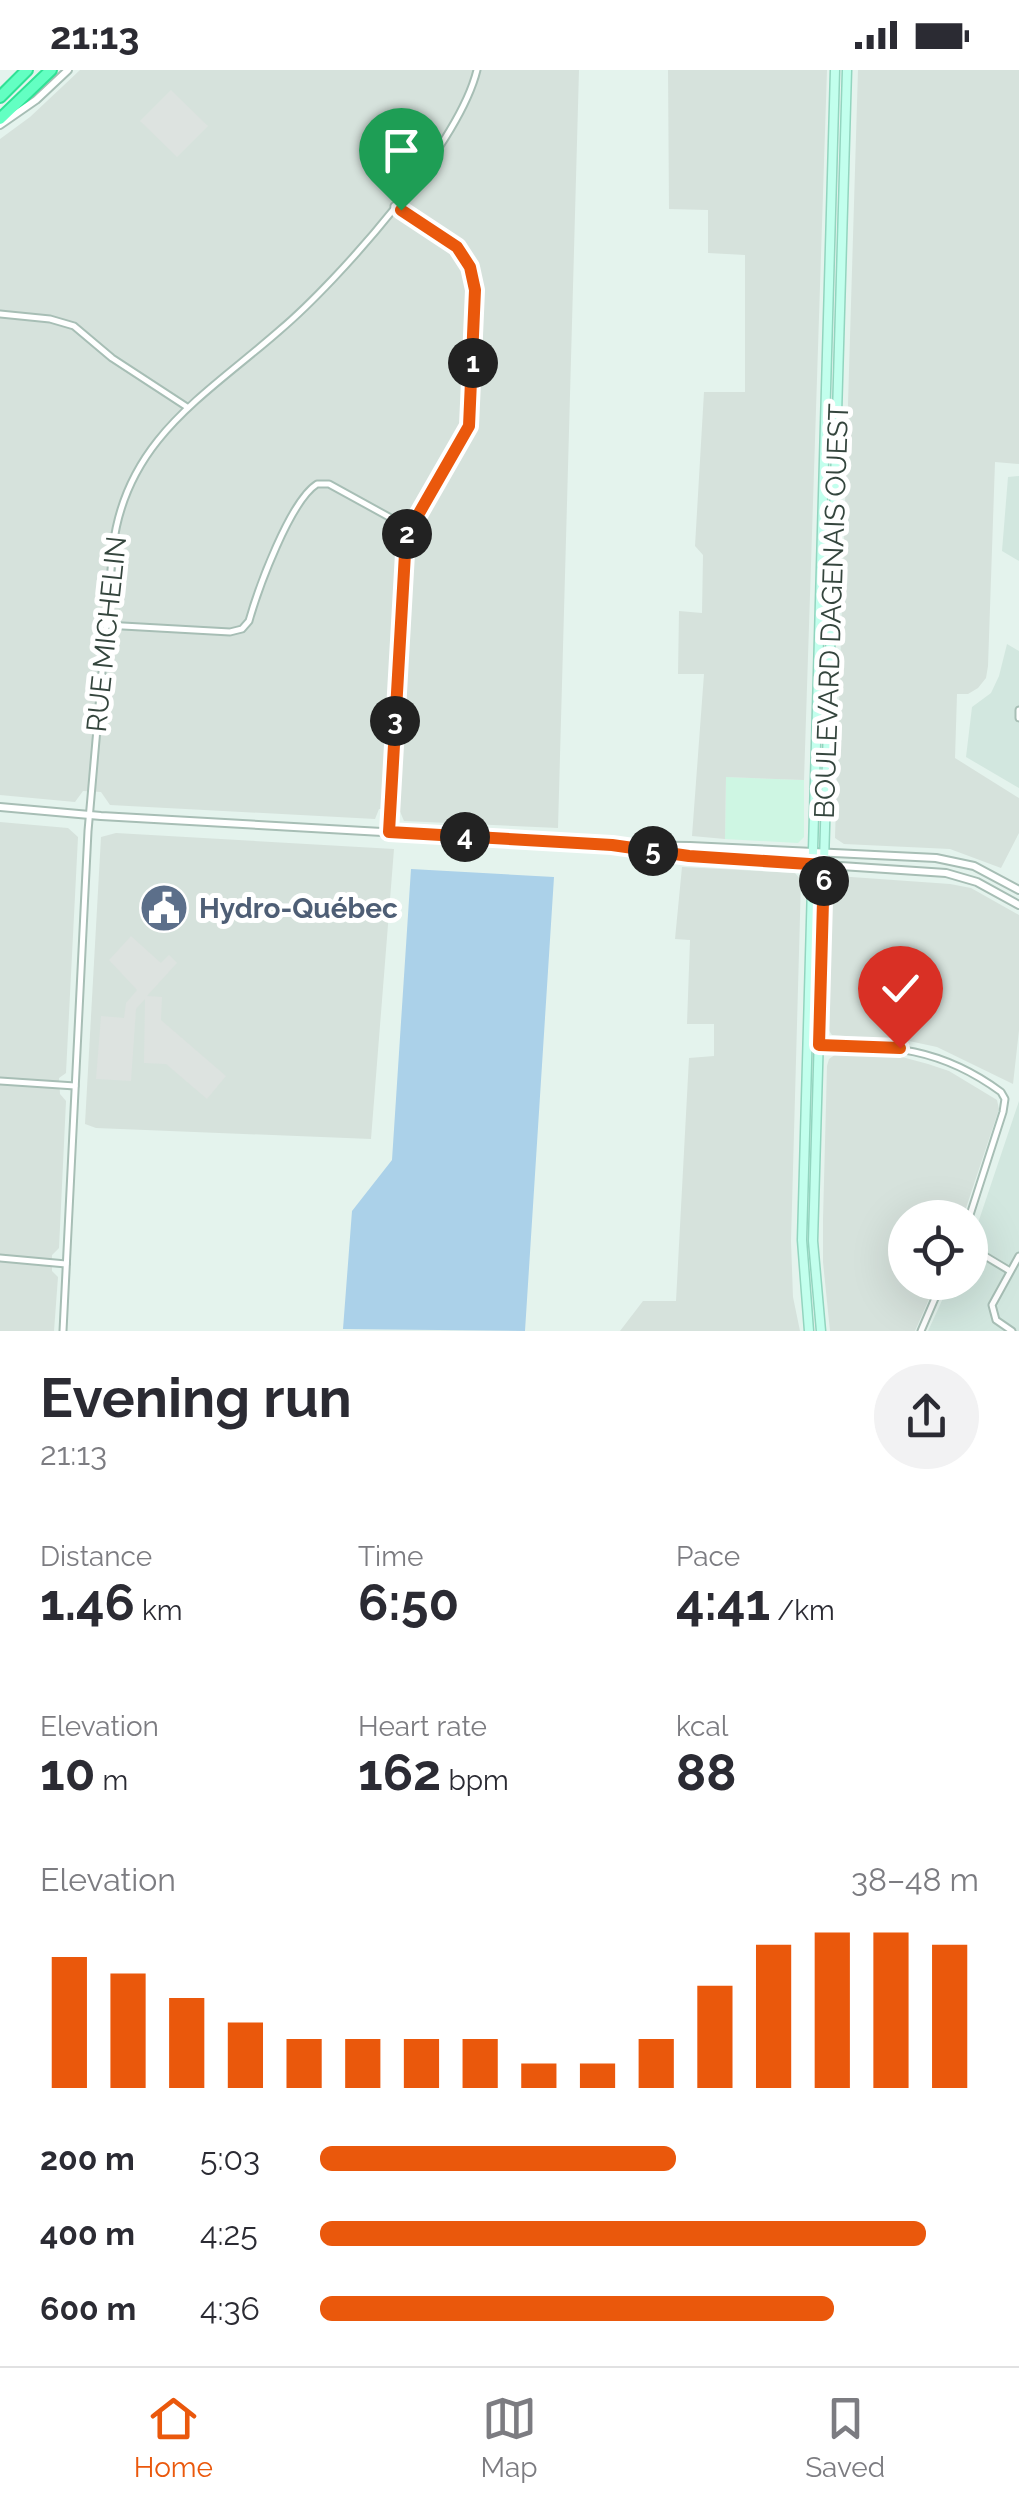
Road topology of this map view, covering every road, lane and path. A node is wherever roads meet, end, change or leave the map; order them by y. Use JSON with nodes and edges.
{"nodes":[{"id":1,"x":24,"y":70,"type":"edge"},
{"id":2,"x":51,"y":70,"type":"edge"},
{"id":3,"x":68,"y":70,"type":"edge"},
{"id":4,"x":477,"y":70,"type":"edge"},
{"id":5,"x":836,"y":70,"type":"edge"},
{"id":6,"x":847,"y":70,"type":"edge"},
{"id":7,"x":0,"y":93,"type":"edge"},
{"id":8,"x":0,"y":122,"type":"edge"},
{"id":9,"x":394,"y":206,"type":"junction"},
{"id":10,"x":0,"y":314,"type":"edge"},
{"id":11,"x":187,"y":407,"type":"junction"},
{"id":12,"x":408,"y":528,"type":"junction"},
{"id":13,"x":106,"y":625,"type":"junction"},
{"id":14,"x":1019,"y":710,"type":"edge"},
{"id":15,"x":1019,"y":718,"type":"edge"},
{"id":16,"x":0,"y":806,"type":"edge"},
{"id":17,"x":90,"y":815,"type":"junction"},
{"id":18,"x":389,"y":832,"type":"junction"},
{"id":19,"x":612,"y":845,"type":"junction"},
{"id":20,"x":813,"y":852,"type":"junction"},
{"id":21,"x":824,"y":852,"type":"junction"},
{"id":22,"x":812,"y":864,"type":"junction"},
{"id":23,"x":824,"y":865,"type":"junction"},
{"id":24,"x":1019,"y":890,"type":"edge"},
{"id":25,"x":1019,"y":905,"type":"edge"},
{"id":26,"x":807,"y":1044,"type":"junction"},
{"id":27,"x":819,"y":1045,"type":"junction"},
{"id":28,"x":0,"y":1080,"type":"edge"},
{"id":29,"x":75,"y":1086,"type":"junction"},
{"id":30,"x":975,"y":1200,"type":"edge"},
{"id":31,"x":1019,"y":1256,"type":"edge"},
{"id":32,"x":0,"y":1258,"type":"edge"},
{"id":33,"x":988,"y":1258,"type":"edge"},
{"id":34,"x":66,"y":1264,"type":"junction"},
{"id":35,"x":1010,"y":1271,"type":"junction"},
{"id":36,"x":934,"y":1300,"type":"edge"},
{"id":37,"x":63,"y":1331,"type":"edge"},
{"id":38,"x":809,"y":1331,"type":"edge"},
{"id":39,"x":821,"y":1331,"type":"edge"},
{"id":40,"x":921,"y":1331,"type":"edge"},
{"id":41,"x":1012,"y":1331,"type":"edge"}],
"edges":[{"from":1,"to":7,"type":"highway"},
{"from":2,"to":8,"type":"highway"},
{"from":3,"to":8,"type":"street"},
{"from":4,"to":9,"type":"street","name":"RUE MICHELIN"},
{"from":5,"to":20,"type":"main road","name":"BOULEVARD DAGENAIS OUEST"},
{"from":6,"to":21,"type":"main road","name":"BOULEVARD DAGENAIS OUEST"},
{"from":9,"to":11,"type":"street","name":"RUE MICHELIN"},
{"from":9,"to":12,"type":"street"},
{"from":10,"to":11,"type":"street"},
{"from":11,"to":13,"type":"street","name":"RUE MICHELIN"},
{"from":12,"to":13,"type":"street"},
{"from":12,"to":18,"type":"street"},
{"from":13,"to":17,"type":"street","name":"RUE MICHELIN"},
{"from":14,"to":15,"type":"street"},
{"from":16,"to":17,"type":"street"},
{"from":17,"to":18,"type":"street"},
{"from":17,"to":29,"type":"street","name":"RUE MICHELIN"},
{"from":18,"to":19,"type":"street"},
{"from":19,"to":20,"type":"street"},
{"from":19,"to":22,"type":"street"},
{"from":20,"to":21,"type":"street"},
{"from":20,"to":22,"type":"main road","name":"BOULEVARD DAGENAIS OUEST"},
{"from":21,"to":23,"type":"main road","name":"BOULEVARD DAGENAIS OUEST"},
{"from":21,"to":24,"type":"street"},
{"from":22,"to":23,"type":"street"},
{"from":22,"to":26,"type":"main road","name":"BOULEVARD DAGENAIS OUEST"},
{"from":23,"to":25,"type":"street"},
{"from":23,"to":27,"type":"main road","name":"BOULEVARD DAGENAIS OUEST"},
{"from":26,"to":27,"type":"street"},
{"from":26,"to":38,"type":"main road","name":"BOULEVARD DAGENAIS OUEST"},
{"from":27,"to":30,"type":"street"},
{"from":27,"to":39,"type":"main road","name":"BOULEVARD DAGENAIS OUEST"},
{"from":28,"to":29,"type":"street"},
{"from":29,"to":34,"type":"street","name":"RUE MICHELIN"},
{"from":31,"to":35,"type":"street"},
{"from":32,"to":34,"type":"street"},
{"from":33,"to":35,"type":"street"},
{"from":34,"to":37,"type":"street","name":"RUE MICHELIN"},
{"from":35,"to":41,"type":"street"},
{"from":36,"to":40,"type":"street"}]}
